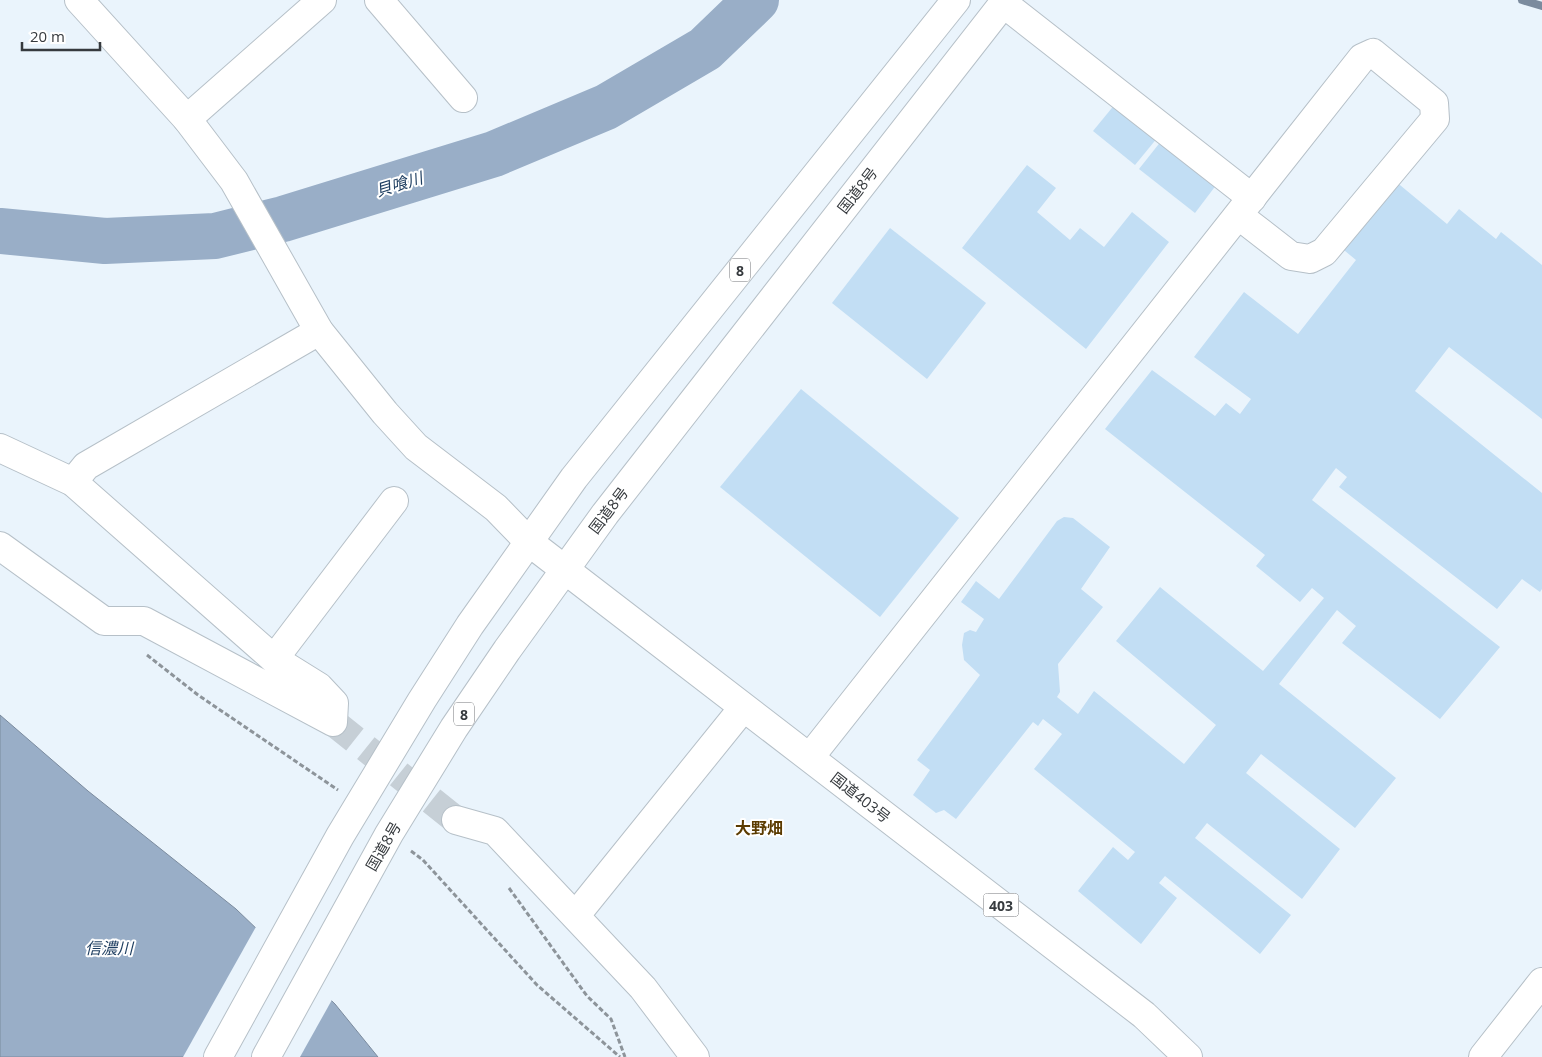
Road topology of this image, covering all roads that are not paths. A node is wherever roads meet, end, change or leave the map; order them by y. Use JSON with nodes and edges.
{"nodes":[{"id":1,"x":79,"y":0,"type":"edge"},
{"id":2,"x":322,"y":0,"type":"edge"},
{"id":3,"x":379,"y":0,"type":"edge"},
{"id":4,"x":956,"y":0,"type":"edge"},
{"id":5,"x":1005,"y":2,"type":"edge"},
{"id":6,"x":463,"y":98,"type":"dead end"},
{"id":7,"x":187,"y":119,"type":"junction"},
{"id":8,"x":1245,"y":207,"type":"junction"},
{"id":9,"x":319,"y":331,"type":"junction"},
{"id":10,"x":0,"y":448,"type":"edge"},
{"id":11,"x":73,"y":482,"type":"junction"},
{"id":12,"x":394,"y":501,"type":"dead end"},
{"id":13,"x":529,"y":542,"type":"junction"},
{"id":14,"x":0,"y":546,"type":"edge"},
{"id":15,"x":564,"y":570,"type":"junction"},
{"id":16,"x":274,"y":659,"type":"junction"},
{"id":17,"x":743,"y":708,"type":"junction"},
{"id":18,"x":810,"y":757,"type":"junction"},
{"id":19,"x":456,"y":820,"type":"tunnel mouth"},
{"id":20,"x":576,"y":915,"type":"junction"},
{"id":21,"x":1542,"y":982,"type":"edge"},
{"id":22,"x":218,"y":1057,"type":"edge"},
{"id":23,"x":266,"y":1057,"type":"edge"},
{"id":24,"x":695,"y":1057,"type":"edge"},
{"id":25,"x":1188,"y":1057,"type":"edge"},
{"id":26,"x":1483,"y":1057,"type":"edge"}],
"edges":[{"from":1,"to":7,"type":"main road","name":"国道403号"},
{"from":2,"to":7,"type":"main road"},
{"from":3,"to":6,"type":"main road"},
{"from":4,"to":13,"type":"main road","number":"8"},
{"from":5,"to":8,"type":"main road"},
{"from":5,"to":15,"type":"main road","name":"国道8号","number":"8"},
{"from":7,"to":9,"type":"main road","name":"国道403号"},
{"from":8,"to":8,"type":"main road"},
{"from":8,"to":18,"type":"main road"},
{"from":9,"to":11,"type":"main road"},
{"from":9,"to":13,"type":"main road","name":"国道403号"},
{"from":10,"to":11,"type":"main road"},
{"from":11,"to":16,"type":"main road"},
{"from":12,"to":16,"type":"main road"},
{"from":13,"to":15,"type":"main road","name":"国道403号","number":"403"},
{"from":13,"to":22,"type":"main road","number":"8"},
{"from":14,"to":16,"type":"main road"},
{"from":15,"to":17,"type":"main road","name":"国道403号","number":"403"},
{"from":15,"to":23,"type":"main road","name":"国道8号","number":"8"},
{"from":17,"to":18,"type":"main road","name":"国道403号","number":"403"},
{"from":17,"to":20,"type":"main road"},
{"from":18,"to":25,"type":"main road","name":"国道403号","number":"403"},
{"from":19,"to":20,"type":"main road"},
{"from":20,"to":24,"type":"main road"},
{"from":21,"to":26,"type":"main road"}]}
